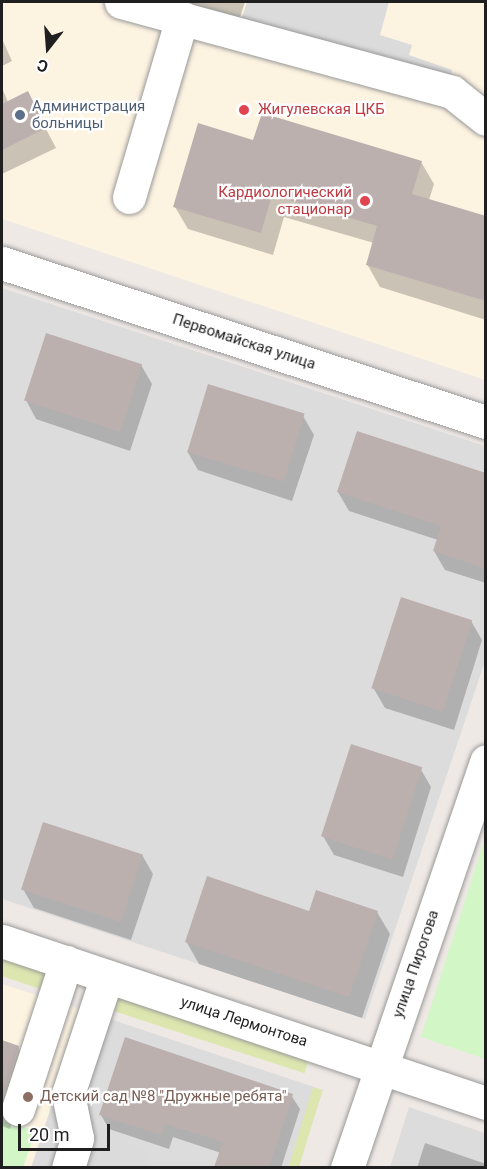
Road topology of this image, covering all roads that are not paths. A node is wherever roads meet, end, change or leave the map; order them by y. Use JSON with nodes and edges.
{"nodes":[{"id":1,"x":122,"y":2,"type":"edge"},
{"id":2,"x":182,"y":18,"type":"junction"},
{"id":3,"x":485,"y":119,"type":"edge"},
{"id":4,"x":129,"y":197,"type":"dead end"},
{"id":5,"x":2,"y":263,"type":"edge"},
{"id":6,"x":486,"y":422,"type":"edge"},
{"id":7,"x":486,"y":760,"type":"edge"},
{"id":8,"x":2,"y":940,"type":"edge"},
{"id":9,"x":66,"y":962,"type":"junction"},
{"id":10,"x":107,"y":976,"type":"junction"},
{"id":11,"x":380,"y":1067,"type":"junction"},
{"id":12,"x":486,"y":1103,"type":"edge"},
{"id":13,"x":18,"y":1109,"type":"dead end"},
{"id":14,"x":68,"y":1167,"type":"edge"},
{"id":15,"x":347,"y":1167,"type":"edge"}],
"edges":[{"from":1,"to":2,"type":"street"},
{"from":2,"to":3,"type":"street"},
{"from":2,"to":4,"type":"street"},
{"from":5,"to":6,"type":"street","name":"Первомайская улица"},
{"from":7,"to":11,"type":"street","name":"улица Пирогова"},
{"from":8,"to":9,"type":"street","name":"улица Лермонтова"},
{"from":9,"to":10,"type":"street","name":"улица Лермонтова"},
{"from":9,"to":13,"type":"street"},
{"from":10,"to":11,"type":"street","name":"улица Лермонтова"},
{"from":10,"to":14,"type":"street"},
{"from":11,"to":12,"type":"street","name":"улица Лермонтова"},
{"from":11,"to":15,"type":"street","name":"улица Пирогова"}]}
